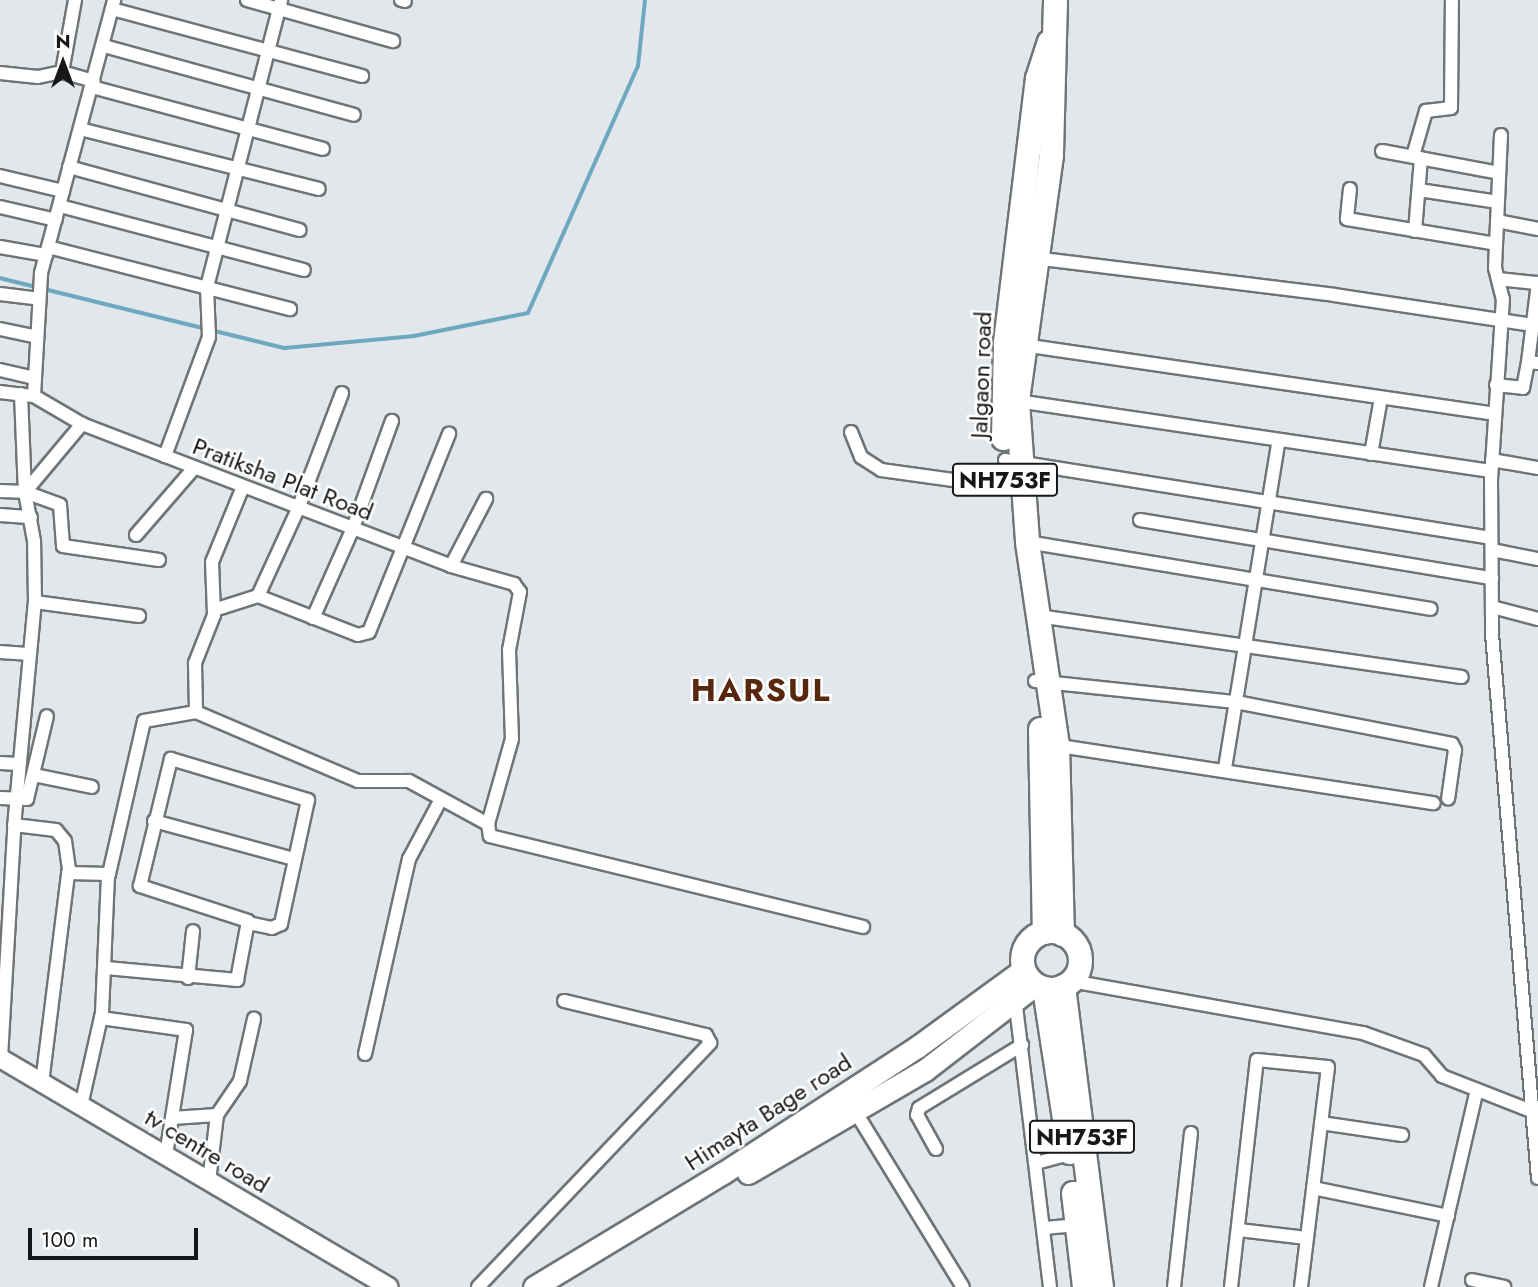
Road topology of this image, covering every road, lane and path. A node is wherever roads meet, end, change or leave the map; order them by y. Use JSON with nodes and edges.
{"nodes":[{"id":1,"x":75,"y":0,"type":"edge"},
{"id":2,"x":247,"y":0,"type":"edge"},
{"id":3,"x":1055,"y":0,"type":"edge"},
{"id":4,"x":1452,"y":0,"type":"edge"},
{"id":5,"x":280,"y":4,"type":"edge"},
{"id":6,"x":113,"y":5,"type":"edge"},
{"id":7,"x":1052,"y":31,"type":"junction"},
{"id":8,"x":393,"y":41,"type":"dead end"},
{"id":9,"x":104,"y":46,"type":"junction"},
{"id":10,"x":267,"y":50,"type":"junction"},
{"id":11,"x":62,"y":72,"type":"junction"},
{"id":12,"x":0,"y":73,"type":"edge"},
{"id":13,"x":362,"y":76,"type":"dead end"},
{"id":14,"x":93,"y":84,"type":"junction"},
{"id":15,"x":257,"y":87,"type":"junction"},
{"id":16,"x":354,"y":115,"type":"dead end"},
{"id":17,"x":80,"y":129,"type":"junction"},
{"id":18,"x":245,"y":129,"type":"junction"},
{"id":19,"x":1501,"y":135,"type":"dead end"},
{"id":20,"x":323,"y":149,"type":"dead end"},
{"id":21,"x":1382,"y":151,"type":"dead end"},
{"id":22,"x":1417,"y":157,"type":"junction"},
{"id":23,"x":69,"y":167,"type":"junction"},
{"id":24,"x":235,"y":169,"type":"junction"},
{"id":25,"x":1499,"y":173,"type":"junction"},
{"id":26,"x":0,"y":176,"type":"edge"},
{"id":27,"x":1350,"y":189,"type":"dead end"},
{"id":28,"x":319,"y":190,"type":"dead end"},
{"id":29,"x":1419,"y":190,"type":"junction"},
{"id":30,"x":64,"y":191,"type":"junction"},
{"id":31,"x":1498,"y":202,"type":"junction"},
{"id":32,"x":60,"y":206,"type":"junction"},
{"id":33,"x":0,"y":207,"type":"edge"},
{"id":34,"x":225,"y":209,"type":"junction"},
{"id":35,"x":56,"y":220,"type":"junction"},
{"id":36,"x":1497,"y":220,"type":"junction"},
{"id":37,"x":1538,"y":229,"type":"edge"},
{"id":38,"x":300,"y":230,"type":"dead end"},
{"id":39,"x":1415,"y":231,"type":"junction"},
{"id":40,"x":1496,"y":244,"type":"junction"},
{"id":41,"x":0,"y":247,"type":"edge"},
{"id":42,"x":215,"y":250,"type":"junction"},
{"id":43,"x":47,"y":251,"type":"junction"},
{"id":44,"x":1034,"y":258,"type":"junction"},
{"id":45,"x":304,"y":270,"type":"dead end"},
{"id":46,"x":1498,"y":279,"type":"junction"},
{"id":47,"x":1537,"y":283,"type":"edge"},
{"id":48,"x":207,"y":287,"type":"junction"},
{"id":49,"x":0,"y":294,"type":"edge"},
{"id":50,"x":39,"y":295,"type":"junction"},
{"id":51,"x":290,"y":309,"type":"dead end"},
{"id":52,"x":1501,"y":322,"type":"junction"},
{"id":53,"x":1534,"y":326,"type":"edge"},
{"id":54,"x":0,"y":329,"type":"edge"},
{"id":55,"x":37,"y":337,"type":"junction"},
{"id":56,"x":1023,"y":345,"type":"junction"},
{"id":57,"x":1533,"y":363,"type":"edge"},
{"id":58,"x":0,"y":370,"type":"edge"},
{"id":59,"x":35,"y":378,"type":"junction"},
{"id":60,"x":1496,"y":385,"type":"junction"},
{"id":61,"x":0,"y":392,"type":"edge"},
{"id":62,"x":342,"y":393,"type":"dead end"},
{"id":63,"x":21,"y":394,"type":"junction"},
{"id":64,"x":34,"y":396,"type":"junction"},
{"id":65,"x":1381,"y":398,"type":"junction"},
{"id":66,"x":1017,"y":401,"type":"junction"},
{"id":67,"x":1494,"y":414,"type":"junction"},
{"id":68,"x":392,"y":421,"type":"dead end"},
{"id":69,"x":82,"y":424,"type":"junction"},
{"id":70,"x":851,"y":432,"type":"dead end"},
{"id":71,"x":449,"y":434,"type":"dead end"},
{"id":72,"x":1279,"y":440,"type":"junction"},
{"id":73,"x":1371,"y":454,"type":"junction"},
{"id":74,"x":165,"y":456,"type":"junction"},
{"id":75,"x":1492,"y":466,"type":"junction"},
{"id":76,"x":1009,"y":467,"type":"junction"},
{"id":77,"x":194,"y":468,"type":"junction"},
{"id":78,"x":1538,"y":468,"type":"edge"},
{"id":79,"x":242,"y":489,"type":"junction"},
{"id":80,"x":0,"y":491,"type":"edge"},
{"id":81,"x":25,"y":492,"type":"junction"},
{"id":82,"x":486,"y":499,"type":"dead end"},
{"id":83,"x":1269,"y":499,"type":"junction"},
{"id":84,"x":299,"y":509,"type":"junction"},
{"id":85,"x":0,"y":515,"type":"edge"},
{"id":86,"x":30,"y":517,"type":"junction"},
{"id":87,"x":1140,"y":520,"type":"dead end"},
{"id":88,"x":353,"y":528,"type":"junction"},
{"id":89,"x":136,"y":535,"type":"dead end"},
{"id":90,"x":1263,"y":538,"type":"junction"},
{"id":91,"x":1027,"y":541,"type":"junction"},
{"id":92,"x":1492,"y":544,"type":"junction"},
{"id":93,"x":403,"y":547,"type":"junction"},
{"id":94,"x":1538,"y":559,"type":"edge"},
{"id":95,"x":159,"y":560,"type":"dead end"},
{"id":96,"x":451,"y":566,"type":"junction"},
{"id":97,"x":1492,"y":578,"type":"junction"},
{"id":98,"x":1258,"y":581,"type":"junction"},
{"id":99,"x":258,"y":596,"type":"junction"},
{"id":100,"x":35,"y":602,"type":"junction"},
{"id":101,"x":1492,"y":607,"type":"junction"},
{"id":102,"x":1430,"y":609,"type":"dead end"},
{"id":103,"x":214,"y":610,"type":"junction"},
{"id":104,"x":139,"y":616,"type":"dead end"},
{"id":105,"x":1038,"y":617,"type":"junction"},
{"id":106,"x":313,"y":618,"type":"junction"},
{"id":107,"x":1538,"y":619,"type":"edge"},
{"id":108,"x":1246,"y":646,"type":"junction"},
{"id":109,"x":0,"y":652,"type":"edge"},
{"id":110,"x":27,"y":654,"type":"junction"},
{"id":111,"x":1462,"y":677,"type":"dead end"},
{"id":112,"x":1042,"y":680,"type":"junction"},
{"id":113,"x":1236,"y":702,"type":"junction"},
{"id":114,"x":196,"y":712,"type":"junction"},
{"id":115,"x":47,"y":716,"type":"dead end"},
{"id":116,"x":1050,"y":745,"type":"junction"},
{"id":117,"x":0,"y":763,"type":"edge"},
{"id":118,"x":19,"y":764,"type":"junction"},
{"id":119,"x":1225,"y":768,"type":"junction"},
{"id":120,"x":34,"y":775,"type":"junction"},
{"id":121,"x":93,"y":787,"type":"dead end"},
{"id":122,"x":0,"y":798,"type":"edge"},
{"id":123,"x":441,"y":799,"type":"junction"},
{"id":124,"x":1448,"y":799,"type":"dead end"},
{"id":125,"x":16,"y":800,"type":"junction"},
{"id":126,"x":1434,"y":803,"type":"dead end"},
{"id":127,"x":155,"y":821,"type":"junction"},
{"id":128,"x":14,"y":824,"type":"junction"},
{"id":129,"x":488,"y":824,"type":"junction"},
{"id":130,"x":294,"y":859,"type":"junction"},
{"id":131,"x":69,"y":871,"type":"junction"},
{"id":132,"x":108,"y":876,"type":"junction"},
{"id":133,"x":248,"y":923,"type":"junction"},
{"id":134,"x":863,"y":927,"type":"dead end"},
{"id":135,"x":193,"y":931,"type":"dead end"},
{"id":136,"x":1053,"y":933,"type":"junction"},
{"id":137,"x":106,"y":968,"type":"junction"},
{"id":138,"x":188,"y":978,"type":"junction"},
{"id":139,"x":1047,"y":982,"type":"junction"},
{"id":140,"x":1015,"y":998,"type":"junction"},
{"id":141,"x":564,"y":1000,"type":"dead end"},
{"id":142,"x":1532,"y":1007,"type":"edge"},
{"id":143,"x":101,"y":1018,"type":"junction"},
{"id":144,"x":254,"y":1019,"type":"dead end"},
{"id":145,"x":1022,"y":1045,"type":"junction"},
{"id":146,"x":365,"y":1055,"type":"dead end"},
{"id":147,"x":0,"y":1058,"type":"edge"},
{"id":148,"x":42,"y":1083,"type":"junction"},
{"id":149,"x":1477,"y":1090,"type":"junction"},
{"id":150,"x":81,"y":1106,"type":"junction"},
{"id":151,"x":855,"y":1111,"type":"junction"},
{"id":152,"x":1534,"y":1112,"type":"junction"},
{"id":153,"x":217,"y":1115,"type":"junction"},
{"id":154,"x":172,"y":1118,"type":"junction"},
{"id":155,"x":1321,"y":1123,"type":"junction"},
{"id":156,"x":1191,"y":1133,"type":"dead end"},
{"id":157,"x":1402,"y":1135,"type":"dead end"},
{"id":158,"x":936,"y":1149,"type":"dead end"},
{"id":159,"x":1069,"y":1154,"type":"junction"},
{"id":160,"x":166,"y":1155,"type":"junction"},
{"id":161,"x":1036,"y":1163,"type":"junction"},
{"id":162,"x":1538,"y":1178,"type":"edge"},
{"id":163,"x":209,"y":1181,"type":"junction"},
{"id":164,"x":1313,"y":1188,"type":"junction"},
{"id":165,"x":1448,"y":1216,"type":"junction"},
{"id":166,"x":1077,"y":1225,"type":"junction"},
{"id":167,"x":1044,"y":1228,"type":"junction"},
{"id":168,"x":1238,"y":1230,"type":"junction"},
{"id":169,"x":1307,"y":1238,"type":"junction"},
{"id":170,"x":1472,"y":1280,"type":"dead end"},
{"id":171,"x":388,"y":1287,"type":"edge"},
{"id":172,"x":478,"y":1287,"type":"edge"},
{"id":173,"x":534,"y":1287,"type":"edge"},
{"id":174,"x":558,"y":1287,"type":"edge"},
{"id":175,"x":963,"y":1287,"type":"edge"},
{"id":176,"x":1051,"y":1287,"type":"edge"},
{"id":177,"x":1084,"y":1287,"type":"edge"},
{"id":178,"x":1101,"y":1287,"type":"edge"},
{"id":179,"x":1174,"y":1287,"type":"edge"},
{"id":180,"x":1231,"y":1287,"type":"edge"},
{"id":181,"x":1301,"y":1287,"type":"edge"},
{"id":182,"x":1431,"y":1287,"type":"edge"},
{"id":183,"x":1504,"y":1287,"type":"edge"}],
"edges":[{"from":1,"to":11,"type":"street"},
{"from":2,"to":5,"type":"street"},
{"from":3,"to":7,"type":"highway","name":"Jalgaon road","number":"NH753F"},
{"from":4,"to":22,"type":"street"},
{"from":5,"to":8,"type":"street"},
{"from":5,"to":10,"type":"street"},
{"from":6,"to":9,"type":"street"},
{"from":6,"to":10,"type":"street"},
{"from":7,"to":44,"type":"highway","name":"Jalgaon road","number":"NH753F"},
{"from":7,"to":76,"type":"highway","name":"Jalgaon road","number":"NH753F"},
{"from":9,"to":14,"type":"street"},
{"from":9,"to":15,"type":"street"},
{"from":10,"to":13,"type":"street"},
{"from":10,"to":15,"type":"street"},
{"from":11,"to":12,"type":"street"},
{"from":11,"to":14,"type":"street"},
{"from":14,"to":17,"type":"street"},
{"from":14,"to":18,"type":"street"},
{"from":15,"to":16,"type":"street"},
{"from":15,"to":18,"type":"street"},
{"from":17,"to":23,"type":"street"},
{"from":17,"to":24,"type":"street"},
{"from":18,"to":20,"type":"street"},
{"from":18,"to":24,"type":"street"},
{"from":19,"to":25,"type":"street"},
{"from":21,"to":22,"type":"street"},
{"from":22,"to":25,"type":"street"},
{"from":22,"to":29,"type":"street"},
{"from":23,"to":30,"type":"street"},
{"from":23,"to":34,"type":"street"},
{"from":24,"to":28,"type":"street"},
{"from":24,"to":34,"type":"street"},
{"from":25,"to":31,"type":"street"},
{"from":26,"to":30,"type":"street"},
{"from":27,"to":39,"type":"street"},
{"from":29,"to":31,"type":"street"},
{"from":29,"to":39,"type":"street"},
{"from":30,"to":32,"type":"street"},
{"from":31,"to":36,"type":"street"},
{"from":32,"to":35,"type":"street"},
{"from":32,"to":42,"type":"street"},
{"from":33,"to":35,"type":"street"},
{"from":34,"to":38,"type":"street"},
{"from":34,"to":42,"type":"street"},
{"from":35,"to":43,"type":"street"},
{"from":36,"to":37,"type":"street"},
{"from":36,"to":40,"type":"street"},
{"from":39,"to":40,"type":"street"},
{"from":40,"to":46,"type":"street"},
{"from":41,"to":43,"type":"street"},
{"from":42,"to":45,"type":"street"},
{"from":42,"to":48,"type":"street"},
{"from":43,"to":48,"type":"street"},
{"from":43,"to":50,"type":"street"},
{"from":44,"to":52,"type":"street"},
{"from":44,"to":56,"type":"highway","name":"Jalgaon road","number":"NH753F"},
{"from":46,"to":47,"type":"street"},
{"from":46,"to":52,"type":"street"},
{"from":47,"to":53,"type":"street"},
{"from":48,"to":51,"type":"street"},
{"from":48,"to":74,"type":"street"},
{"from":49,"to":50,"type":"street"},
{"from":50,"to":55,"type":"street"},
{"from":52,"to":53,"type":"street"},
{"from":52,"to":60,"type":"street"},
{"from":53,"to":57,"type":"street"},
{"from":54,"to":55,"type":"street"},
{"from":55,"to":59,"type":"street"},
{"from":56,"to":65,"type":"street"},
{"from":56,"to":66,"type":"highway","name":"Jalgaon road","number":"NH753F"},
{"from":57,"to":60,"type":"street"},
{"from":58,"to":59,"type":"street"},
{"from":59,"to":64,"type":"street"},
{"from":60,"to":67,"type":"street"},
{"from":61,"to":63,"type":"street"},
{"from":62,"to":84,"type":"street"},
{"from":63,"to":64,"type":"street"},
{"from":63,"to":81,"type":"street"},
{"from":64,"to":69,"type":"street","name":"Pratiksha Plat Road"},
{"from":65,"to":67,"type":"street"},
{"from":65,"to":73,"type":"street"},
{"from":66,"to":72,"type":"street"},
{"from":66,"to":76,"type":"highway","name":"Jalgaon road","number":"NH753F"},
{"from":67,"to":75,"type":"street"},
{"from":68,"to":88,"type":"street"},
{"from":69,"to":74,"type":"street","name":"Pratiksha Plat Road"},
{"from":69,"to":81,"type":"street"},
{"from":70,"to":76,"type":"street"},
{"from":71,"to":93,"type":"street"},
{"from":72,"to":73,"type":"street"},
{"from":72,"to":83,"type":"street"},
{"from":73,"to":75,"type":"street"},
{"from":74,"to":77,"type":"street","name":"Pratiksha Plat Road"},
{"from":75,"to":78,"type":"street"},
{"from":75,"to":92,"type":"street"},
{"from":76,"to":83,"type":"street"},
{"from":76,"to":91,"type":"highway","name":"Jalgaon road","number":"NH753F"},
{"from":76,"to":112,"type":"highway","name":"Jalgaon road","number":"NH753F"},
{"from":77,"to":79,"type":"street","name":"Pratiksha Plat Road"},
{"from":77,"to":89,"type":"street"},
{"from":79,"to":84,"type":"street","name":"Pratiksha Plat Road"},
{"from":79,"to":103,"type":"street"},
{"from":80,"to":81,"type":"street"},
{"from":81,"to":86,"type":"street"},
{"from":81,"to":95,"type":"street"},
{"from":82,"to":96,"type":"street"},
{"from":83,"to":90,"type":"street"},
{"from":83,"to":92,"type":"street"},
{"from":84,"to":88,"type":"street","name":"Pratiksha Plat Road"},
{"from":84,"to":99,"type":"street"},
{"from":85,"to":86,"type":"street"},
{"from":86,"to":100,"type":"street"},
{"from":87,"to":90,"type":"street"},
{"from":88,"to":93,"type":"street","name":"Pratiksha Plat Road"},
{"from":88,"to":106,"type":"street"},
{"from":90,"to":97,"type":"street"},
{"from":90,"to":98,"type":"street"},
{"from":91,"to":98,"type":"street"},
{"from":91,"to":105,"type":"highway","name":"Jalgaon road","number":"NH753F"},
{"from":92,"to":94,"type":"street"},
{"from":92,"to":97,"type":"street"},
{"from":93,"to":96,"type":"street","name":"Pratiksha Plat Road"},
{"from":93,"to":106,"type":"street"},
{"from":96,"to":129,"type":"street","name":"Pratiksha Plat Road"},
{"from":97,"to":101,"type":"street"},
{"from":98,"to":102,"type":"street"},
{"from":98,"to":108,"type":"street"},
{"from":99,"to":103,"type":"street"},
{"from":99,"to":106,"type":"street"},
{"from":100,"to":104,"type":"street"},
{"from":100,"to":110,"type":"street"},
{"from":101,"to":107,"type":"street"},
{"from":101,"to":142,"type":"street"},
{"from":103,"to":114,"type":"street"},
{"from":105,"to":108,"type":"street"},
{"from":105,"to":112,"type":"highway","name":"Jalgaon road","number":"NH753F"},
{"from":108,"to":111,"type":"street"},
{"from":108,"to":113,"type":"street"},
{"from":109,"to":110,"type":"street"},
{"from":110,"to":118,"type":"street"},
{"from":112,"to":113,"type":"street"},
{"from":112,"to":116,"type":"highway","name":"Jalgaon road","number":"NH753F"},
{"from":113,"to":119,"type":"street"},
{"from":113,"to":124,"type":"street"},
{"from":114,"to":123,"type":"street"},
{"from":114,"to":132,"type":"street"},
{"from":115,"to":120,"type":"street"},
{"from":116,"to":119,"type":"street"},
{"from":116,"to":136,"type":"highway","name":"Jalgaon road","number":"NH753F"},
{"from":117,"to":118,"type":"street"},
{"from":118,"to":125,"type":"street"},
{"from":119,"to":126,"type":"street"},
{"from":120,"to":121,"type":"street"},
{"from":120,"to":125,"type":"street"},
{"from":122,"to":125,"type":"street"},
{"from":123,"to":129,"type":"street"},
{"from":123,"to":146,"type":"street"},
{"from":125,"to":128,"type":"street"},
{"from":127,"to":130,"type":"street"},
{"from":127,"to":130,"type":"street"},
{"from":127,"to":133,"type":"street"},
{"from":128,"to":131,"type":"street"},
{"from":128,"to":147,"type":"street"},
{"from":129,"to":134,"type":"street"},
{"from":130,"to":133,"type":"street"},
{"from":131,"to":132,"type":"street"},
{"from":131,"to":148,"type":"street"},
{"from":132,"to":137,"type":"street"},
{"from":133,"to":138,"type":"street"},
{"from":135,"to":138,"type":"street"},
{"from":136,"to":139,"type":"highway"},
{"from":136,"to":139,"type":"highway"},
{"from":137,"to":138,"type":"street"},
{"from":137,"to":143,"type":"street"},
{"from":139,"to":140,"type":"main road"},
{"from":139,"to":149,"type":"street"},
{"from":139,"to":159,"type":"highway","number":"NH753F"},
{"from":139,"to":173,"type":"main road","name":"Himayta Bage road"},
{"from":139,"to":178,"type":"highway","number":"NH753F"},
{"from":140,"to":145,"type":"street"},
{"from":140,"to":151,"type":"main road"},
{"from":141,"to":172,"type":"street"},
{"from":142,"to":152,"type":"street"},
{"from":143,"to":150,"type":"street"},
{"from":143,"to":154,"type":"street"},
{"from":144,"to":153,"type":"street"},
{"from":145,"to":158,"type":"street"},
{"from":145,"to":161,"type":"street"},
{"from":147,"to":148,"type":"main road","name":"tv centre road"},
{"from":148,"to":150,"type":"main road","name":"tv centre road"},
{"from":149,"to":152,"type":"street"},
{"from":149,"to":165,"type":"street"},
{"from":150,"to":160,"type":"main road","name":"tv centre road"},
{"from":151,"to":174,"type":"main road"},
{"from":151,"to":175,"type":"street"},
{"from":152,"to":162,"type":"street"},
{"from":153,"to":154,"type":"street"},
{"from":153,"to":163,"type":"street"},
{"from":154,"to":160,"type":"street"},
{"from":155,"to":157,"type":"street"},
{"from":155,"to":164,"type":"street"},
{"from":155,"to":168,"type":"street"},
{"from":156,"to":179,"type":"street"},
{"from":159,"to":161,"type":"street"},
{"from":159,"to":166,"type":"highway","number":"NH753F"},
{"from":160,"to":163,"type":"main road","name":"tv centre road"},
{"from":161,"to":167,"type":"street"},
{"from":163,"to":171,"type":"main road","name":"tv centre road"},
{"from":164,"to":165,"type":"street"},
{"from":164,"to":169,"type":"street"},
{"from":165,"to":182,"type":"street"},
{"from":166,"to":167,"type":"street"},
{"from":166,"to":177,"type":"highway","number":"NH753F"},
{"from":167,"to":176,"type":"street"},
{"from":168,"to":169,"type":"street"},
{"from":168,"to":180,"type":"street"},
{"from":169,"to":181,"type":"street"},
{"from":170,"to":183,"type":"street"}]}
